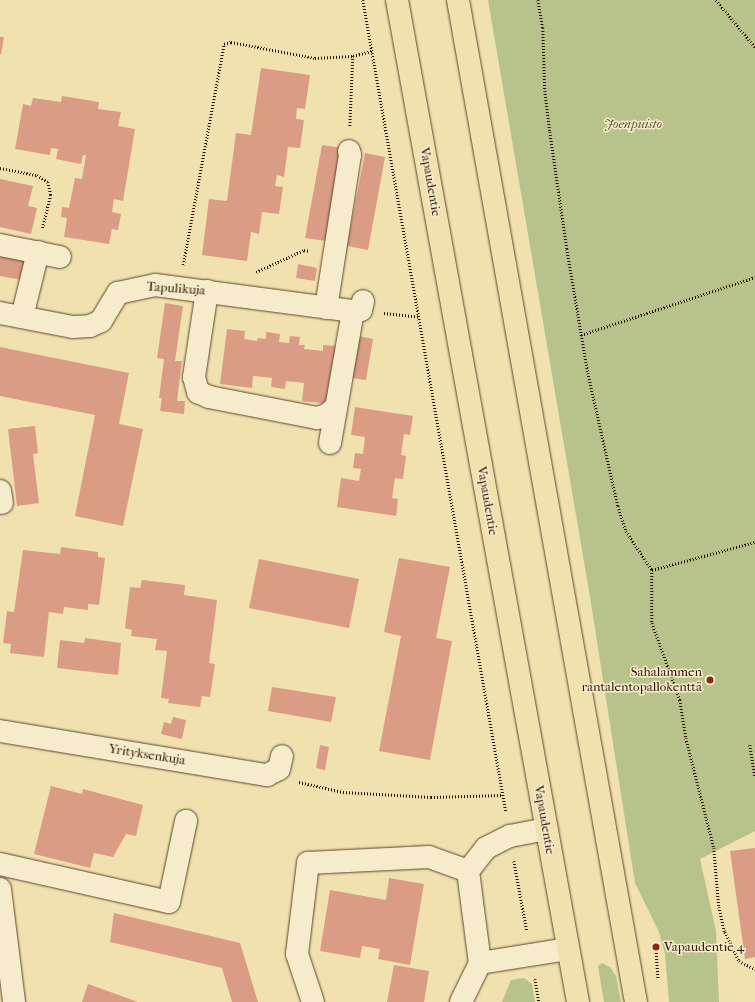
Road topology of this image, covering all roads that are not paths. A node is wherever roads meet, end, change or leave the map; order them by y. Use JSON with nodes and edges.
{"nodes":[{"id":1,"x":397,"y":0,"type":"edge"},
{"id":2,"x":458,"y":0,"type":"edge"},
{"id":3,"x":349,"y":151,"type":"road end"},
{"id":4,"x":0,"y":245,"type":"edge"},
{"id":5,"x":38,"y":252,"type":"junction"},
{"id":6,"x":60,"y":257,"type":"dead end"},
{"id":7,"x":207,"y":291,"type":"junction"},
{"id":8,"x":326,"y":308,"type":"junction"},
{"id":9,"x":0,"y":313,"type":"edge"},
{"id":10,"x":22,"y":317,"type":"junction"},
{"id":11,"x":336,"y":407,"type":"junction"},
{"id":12,"x":330,"y":443,"type":"dead end"},
{"id":13,"x":0,"y":731,"type":"edge"},
{"id":14,"x":282,"y":756,"type":"dead end"},
{"id":15,"x":186,"y":822,"type":"dead end"},
{"id":16,"x":546,"y":829,"type":"junction"},
{"id":17,"x":0,"y":864,"type":"edge"},
{"id":18,"x":468,"y":871,"type":"junction"},
{"id":19,"x":1,"y":898,"type":"edge"},
{"id":20,"x":567,"y":949,"type":"junction"},
{"id":21,"x":480,"y":963,"type":"junction"},
{"id":22,"x":14,"y":1002,"type":"edge"},
{"id":23,"x":313,"y":1002,"type":"edge"},
{"id":24,"x":461,"y":1002,"type":"edge"},
{"id":25,"x":578,"y":1002,"type":"edge"},
{"id":26,"x":636,"y":1002,"type":"edge"}],
"edges":[{"from":1,"to":16,"type":"main road","name":"Vapaudentie"},
{"from":2,"to":26,"type":"main road"},
{"from":3,"to":8,"type":"street"},
{"from":4,"to":5,"type":"street"},
{"from":5,"to":6,"type":"street"},
{"from":5,"to":10,"type":"street"},
{"from":7,"to":8,"type":"street","name":"Tapulikuja"},
{"from":7,"to":10,"type":"street","name":"Tapulikuja"},
{"from":7,"to":11,"type":"street"},
{"from":8,"to":11,"type":"street","name":"Tapulikuja"},
{"from":9,"to":10,"type":"street","name":"Tapulikuja"},
{"from":11,"to":12,"type":"street"},
{"from":13,"to":14,"type":"street","name":"Yrityksenkuja"},
{"from":15,"to":17,"type":"street"},
{"from":16,"to":18,"type":"street"},
{"from":16,"to":20,"type":"main road","name":"Vapaudentie"},
{"from":18,"to":21,"type":"street"},
{"from":18,"to":23,"type":"street"},
{"from":19,"to":22,"type":"street"},
{"from":20,"to":21,"type":"street"},
{"from":20,"to":25,"type":"main road","name":"Vapaudentie"},
{"from":21,"to":24,"type":"street"}]}
